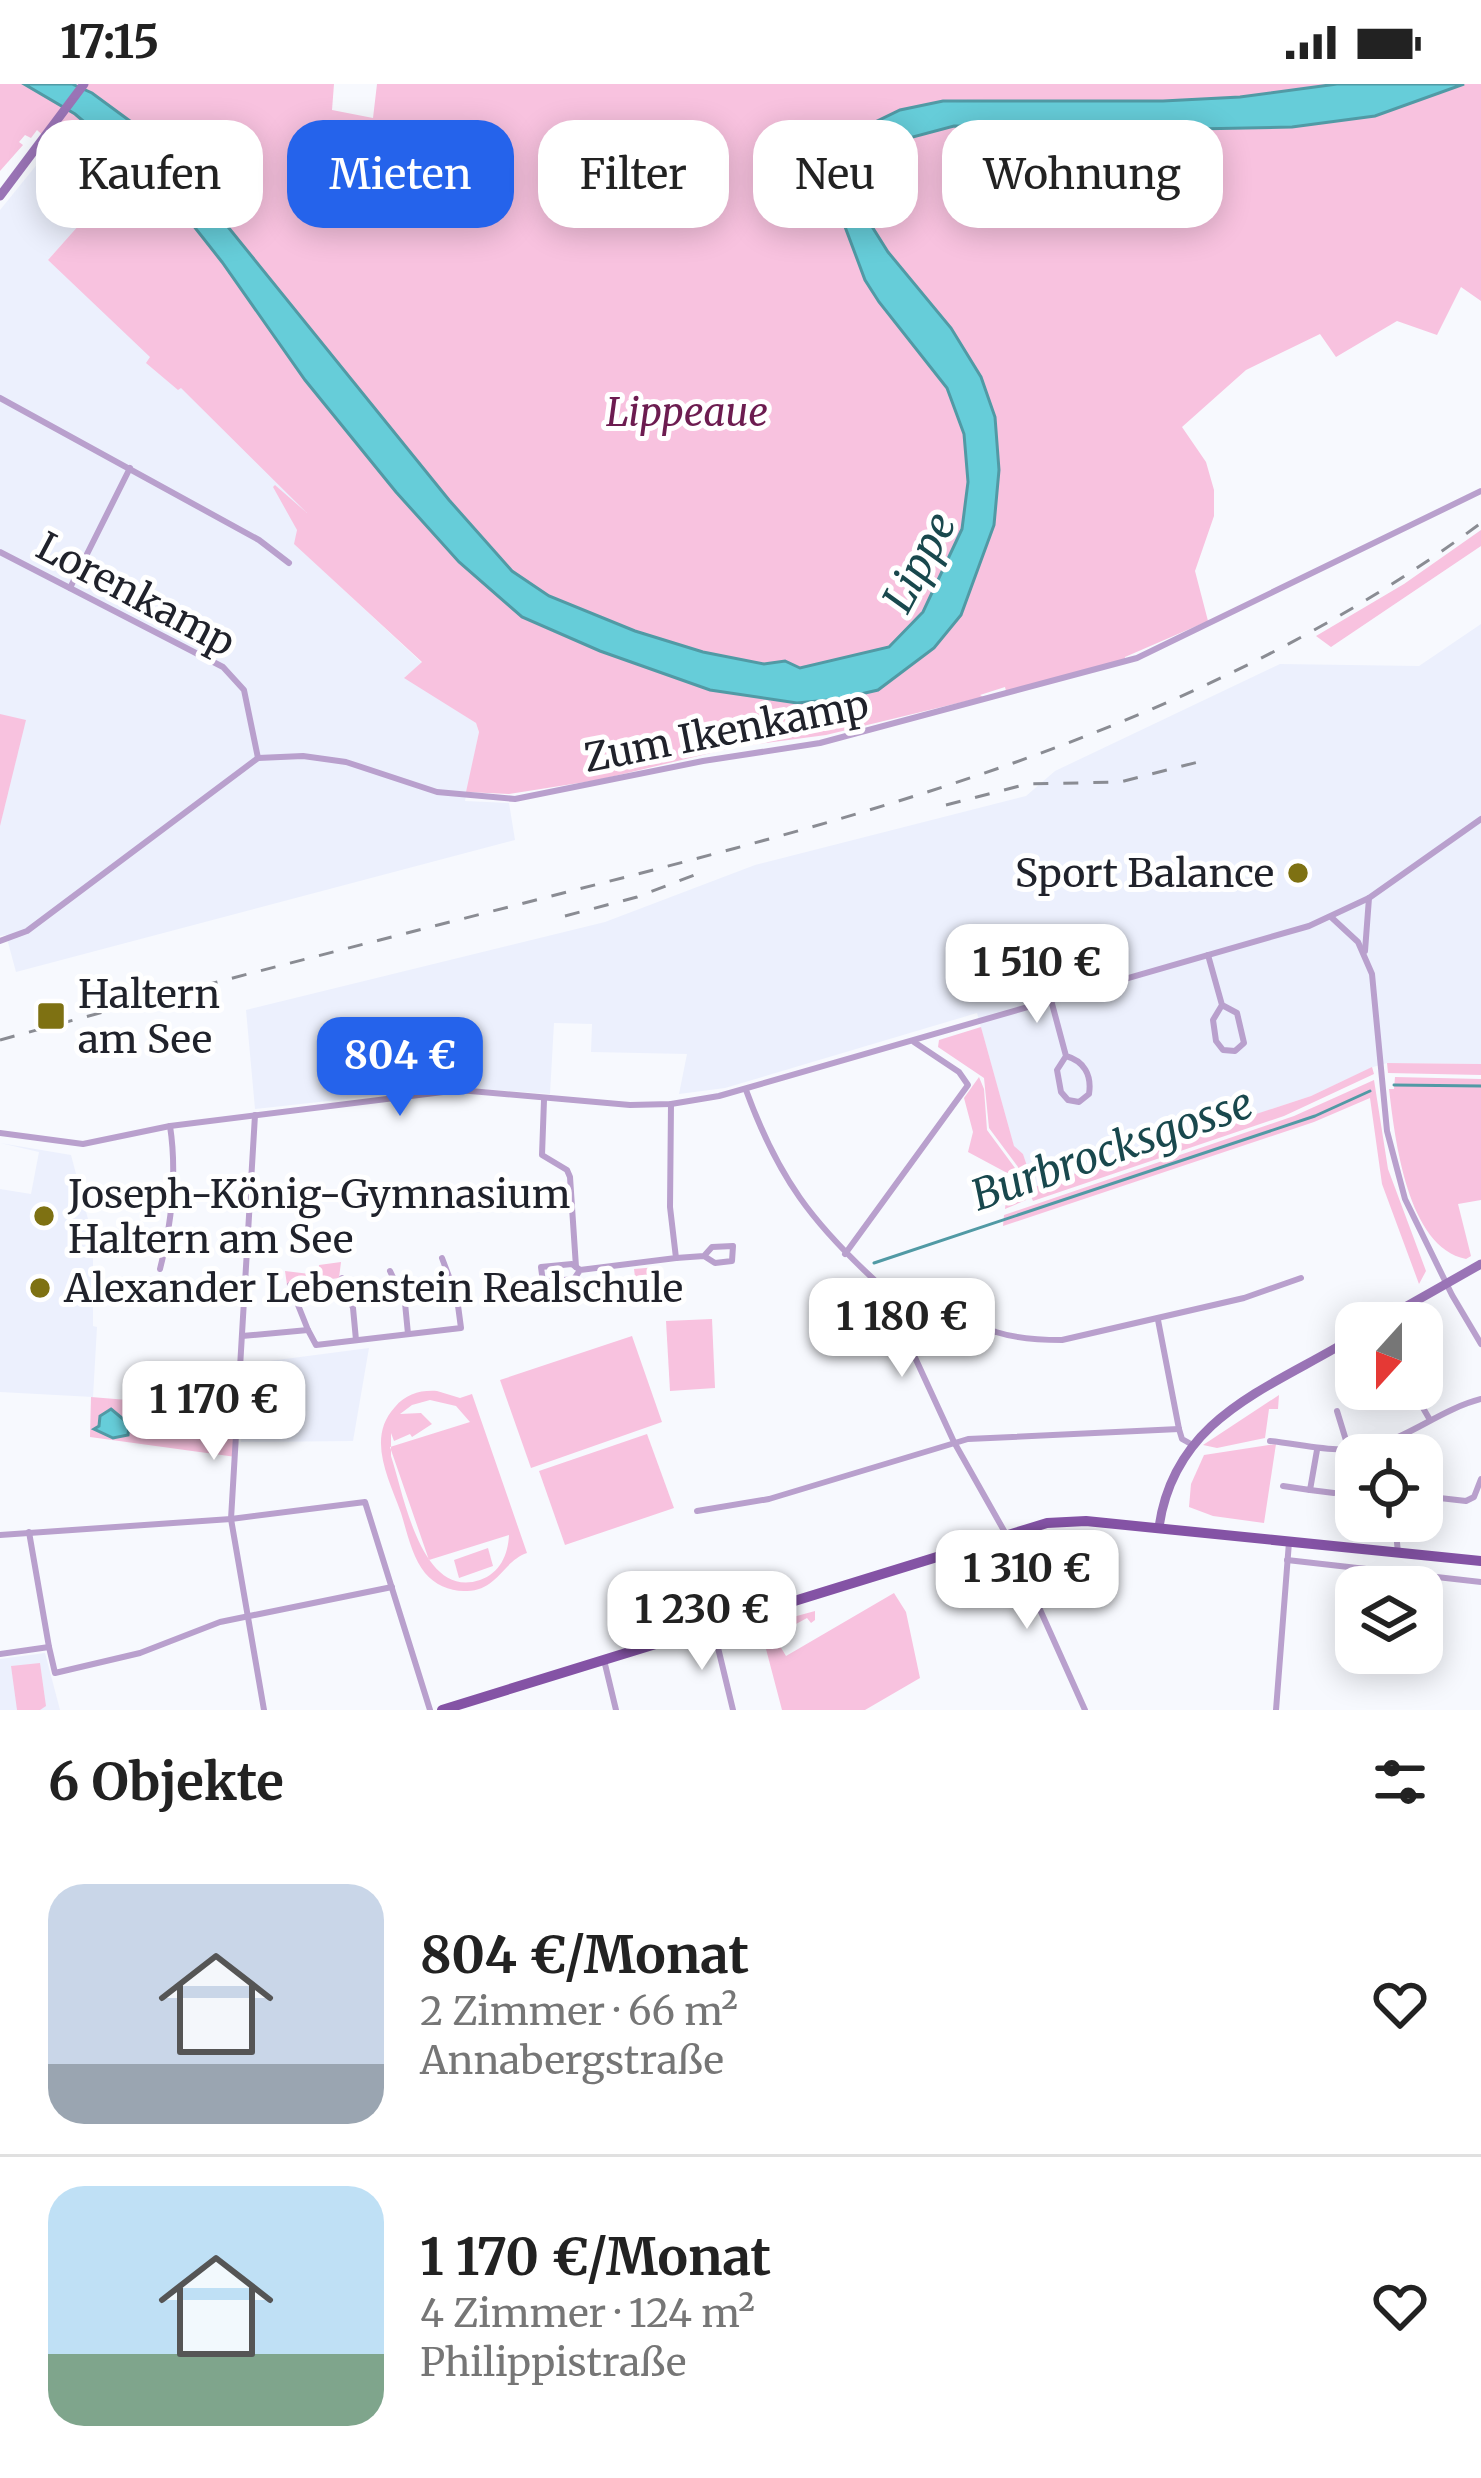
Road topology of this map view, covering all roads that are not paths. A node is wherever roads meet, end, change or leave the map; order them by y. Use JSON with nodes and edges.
{"nodes":[{"id":1,"x":84,"y":84,"type":"edge"},
{"id":2,"x":0,"y":196,"type":"edge"},
{"id":3,"x":0,"y":398,"type":"edge"},
{"id":4,"x":130,"y":468,"type":"junction"},
{"id":5,"x":1481,"y":491,"type":"edge"},
{"id":6,"x":0,"y":552,"type":"edge"},
{"id":7,"x":289,"y":562,"type":"dead end"},
{"id":8,"x":70,"y":588,"type":"junction"},
{"id":9,"x":258,"y":758,"type":"junction"},
{"id":10,"x":1481,"y":819,"type":"edge"},
{"id":11,"x":1370,"y":898,"type":"junction"},
{"id":12,"x":1330,"y":917,"type":"junction"},
{"id":13,"x":0,"y":941,"type":"edge"},
{"id":14,"x":1365,"y":954,"type":"junction"},
{"id":15,"x":1208,"y":955,"type":"junction"},
{"id":16,"x":1051,"y":1000,"type":"junction"},
{"id":17,"x":1222,"y":1005,"type":"junction"},
{"id":18,"x":914,"y":1042,"type":"junction"},
{"id":19,"x":1066,"y":1056,"type":"junction"},
{"id":20,"x":746,"y":1090,"type":"junction"},
{"id":21,"x":544,"y":1100,"type":"junction"},
{"id":22,"x":671,"y":1104,"type":"junction"},
{"id":23,"x":255,"y":1115,"type":"junction"},
{"id":24,"x":170,"y":1126,"type":"junction"},
{"id":25,"x":0,"y":1133,"type":"edge"},
{"id":26,"x":845,"y":1254,"type":"junction"},
{"id":27,"x":704,"y":1256,"type":"junction"},
{"id":28,"x":442,"y":1258,"type":"dead end"},
{"id":29,"x":676,"y":1258,"type":"junction"},
{"id":30,"x":1481,"y":1264,"type":"edge"},
{"id":31,"x":160,"y":1269,"type":"dead end"},
{"id":32,"x":578,"y":1269,"type":"junction"},
{"id":33,"x":390,"y":1270,"type":"dead end"},
{"id":34,"x":342,"y":1278,"type":"dead end"},
{"id":35,"x":1300,"y":1278,"type":"dead end"},
{"id":36,"x":1446,"y":1282,"type":"junction"},
{"id":37,"x":290,"y":1286,"type":"dead end"},
{"id":38,"x":888,"y":1299,"type":"junction"},
{"id":39,"x":1412,"y":1302,"type":"edge"},
{"id":40,"x":1158,"y":1320,"type":"junction"},
{"id":41,"x":308,"y":1330,"type":"junction"},
{"id":42,"x":408,"y":1334,"type":"junction"},
{"id":43,"x":242,"y":1336,"type":"junction"},
{"id":44,"x":356,"y":1340,"type":"junction"},
{"id":45,"x":1481,"y":1344,"type":"edge"},
{"id":46,"x":1335,"y":1348,"type":"edge"},
{"id":47,"x":1481,"y":1399,"type":"edge"},
{"id":48,"x":1424,"y":1410,"type":"edge"},
{"id":49,"x":1337,"y":1411,"type":"dead end"},
{"id":50,"x":1430,"y":1420,"type":"junction"},
{"id":51,"x":1180,"y":1429,"type":"junction"},
{"id":52,"x":1344,"y":1434,"type":"edge"},
{"id":53,"x":1402,"y":1434,"type":"edge"},
{"id":54,"x":1270,"y":1441,"type":"dead end"},
{"id":55,"x":954,"y":1442,"type":"junction"},
{"id":56,"x":1191,"y":1444,"type":"junction"},
{"id":57,"x":1317,"y":1450,"type":"junction"},
{"id":58,"x":1335,"y":1450,"type":"edge"},
{"id":59,"x":1481,"y":1479,"type":"edge"},
{"id":60,"x":1283,"y":1486,"type":"dead end"},
{"id":61,"x":1310,"y":1490,"type":"junction"},
{"id":62,"x":1334,"y":1493,"type":"dead end"},
{"id":63,"x":1443,"y":1498,"type":"edge"},
{"id":64,"x":697,"y":1510,"type":"dead end"},
{"id":65,"x":231,"y":1519,"type":"junction"},
{"id":66,"x":1159,"y":1528,"type":"junction"},
{"id":67,"x":29,"y":1532,"type":"junction"},
{"id":68,"x":0,"y":1535,"type":"edge"},
{"id":69,"x":1007,"y":1536,"type":"junction"},
{"id":70,"x":1289,"y":1542,"type":"junction"},
{"id":71,"x":1397,"y":1542,"type":"edge"},
{"id":72,"x":1398,"y":1553,"type":"junction"},
{"id":73,"x":1287,"y":1560,"type":"junction"},
{"id":74,"x":1481,"y":1562,"type":"edge"},
{"id":75,"x":1481,"y":1582,"type":"edge"},
{"id":76,"x":392,"y":1587,"type":"junction"},
{"id":77,"x":247,"y":1616,"type":"junction"},
{"id":78,"x":712,"y":1627,"type":"junction"},
{"id":79,"x":49,"y":1647,"type":"junction"},
{"id":80,"x":0,"y":1654,"type":"edge"},
{"id":81,"x":604,"y":1660,"type":"junction"},
{"id":82,"x":264,"y":1710,"type":"edge"},
{"id":83,"x":430,"y":1710,"type":"edge"},
{"id":84,"x":442,"y":1710,"type":"edge"},
{"id":85,"x":616,"y":1710,"type":"edge"},
{"id":86,"x":733,"y":1710,"type":"edge"},
{"id":87,"x":1085,"y":1710,"type":"edge"},
{"id":88,"x":1276,"y":1710,"type":"edge"}],
"edges":[{"from":1,"to":2,"type":"main road"},
{"from":3,"to":4,"type":"street"},
{"from":4,"to":7,"type":"street"},
{"from":4,"to":8,"type":"street"},
{"from":5,"to":9,"type":"street","name":"Zum Ikenkamp"},
{"from":6,"to":8,"type":"street","name":"Lorenkamp"},
{"from":8,"to":9,"type":"street","name":"Lorenkamp"},
{"from":9,"to":13,"type":"street"},
{"from":10,"to":11,"type":"street"},
{"from":11,"to":12,"type":"street"},
{"from":11,"to":14,"type":"street"},
{"from":12,"to":14,"type":"street"},
{"from":12,"to":15,"type":"street"},
{"from":14,"to":36,"type":"street"},
{"from":15,"to":16,"type":"street"},
{"from":15,"to":17,"type":"street"},
{"from":16,"to":18,"type":"street"},
{"from":16,"to":19,"type":"street"},
{"from":17,"to":17,"type":"street"},
{"from":18,"to":20,"type":"street"},
{"from":18,"to":26,"type":"street"},
{"from":19,"to":19,"type":"street"},
{"from":20,"to":22,"type":"street"},
{"from":20,"to":26,"type":"street"},
{"from":21,"to":22,"type":"street"},
{"from":21,"to":23,"type":"street"},
{"from":21,"to":32,"type":"street"},
{"from":22,"to":29,"type":"street"},
{"from":23,"to":24,"type":"street"},
{"from":23,"to":43,"type":"street"},
{"from":24,"to":25,"type":"street"},
{"from":24,"to":31,"type":"street"},
{"from":26,"to":38,"type":"street"},
{"from":27,"to":27,"type":"street"},
{"from":27,"to":29,"type":"street"},
{"from":28,"to":42,"type":"street"},
{"from":29,"to":32,"type":"street"},
{"from":30,"to":36,"type":"main road"},
{"from":32,"to":32,"type":"street"},
{"from":33,"to":42,"type":"street"},
{"from":34,"to":44,"type":"street"},
{"from":35,"to":40,"type":"street"},
{"from":36,"to":39,"type":"main road"},
{"from":36,"to":45,"type":"street"},
{"from":37,"to":41,"type":"street"},
{"from":38,"to":40,"type":"street"},
{"from":38,"to":55,"type":"street"},
{"from":40,"to":51,"type":"street"},
{"from":41,"to":43,"type":"street"},
{"from":41,"to":44,"type":"street"},
{"from":42,"to":44,"type":"street"},
{"from":43,"to":65,"type":"street"},
{"from":46,"to":56,"type":"main road"},
{"from":47,"to":50,"type":"street"},
{"from":48,"to":50,"type":"street"},
{"from":49,"to":52,"type":"street"},
{"from":50,"to":53,"type":"street"},
{"from":51,"to":55,"type":"street"},
{"from":51,"to":56,"type":"street"},
{"from":54,"to":57,"type":"street"},
{"from":55,"to":64,"type":"street"},
{"from":55,"to":69,"type":"street"},
{"from":56,"to":66,"type":"main road"},
{"from":57,"to":58,"type":"street"},
{"from":57,"to":61,"type":"street"},
{"from":59,"to":63,"type":"street"},
{"from":60,"to":61,"type":"street"},
{"from":61,"to":62,"type":"street"},
{"from":65,"to":67,"type":"street"},
{"from":65,"to":76,"type":"street"},
{"from":65,"to":77,"type":"street"},
{"from":66,"to":69,"type":"main road"},
{"from":66,"to":70,"type":"main road"},
{"from":67,"to":68,"type":"street"},
{"from":67,"to":79,"type":"street"},
{"from":69,"to":78,"type":"main road"},
{"from":69,"to":87,"type":"street"},
{"from":70,"to":72,"type":"main road"},
{"from":70,"to":73,"type":"street"},
{"from":71,"to":72,"type":"street"},
{"from":72,"to":74,"type":"main road"},
{"from":73,"to":75,"type":"street"},
{"from":73,"to":88,"type":"street"},
{"from":76,"to":77,"type":"street"},
{"from":76,"to":83,"type":"street"},
{"from":77,"to":79,"type":"street"},
{"from":77,"to":82,"type":"street"},
{"from":78,"to":81,"type":"main road"},
{"from":78,"to":86,"type":"street"},
{"from":79,"to":80,"type":"street"},
{"from":81,"to":84,"type":"main road"},
{"from":81,"to":85,"type":"street"}]}
